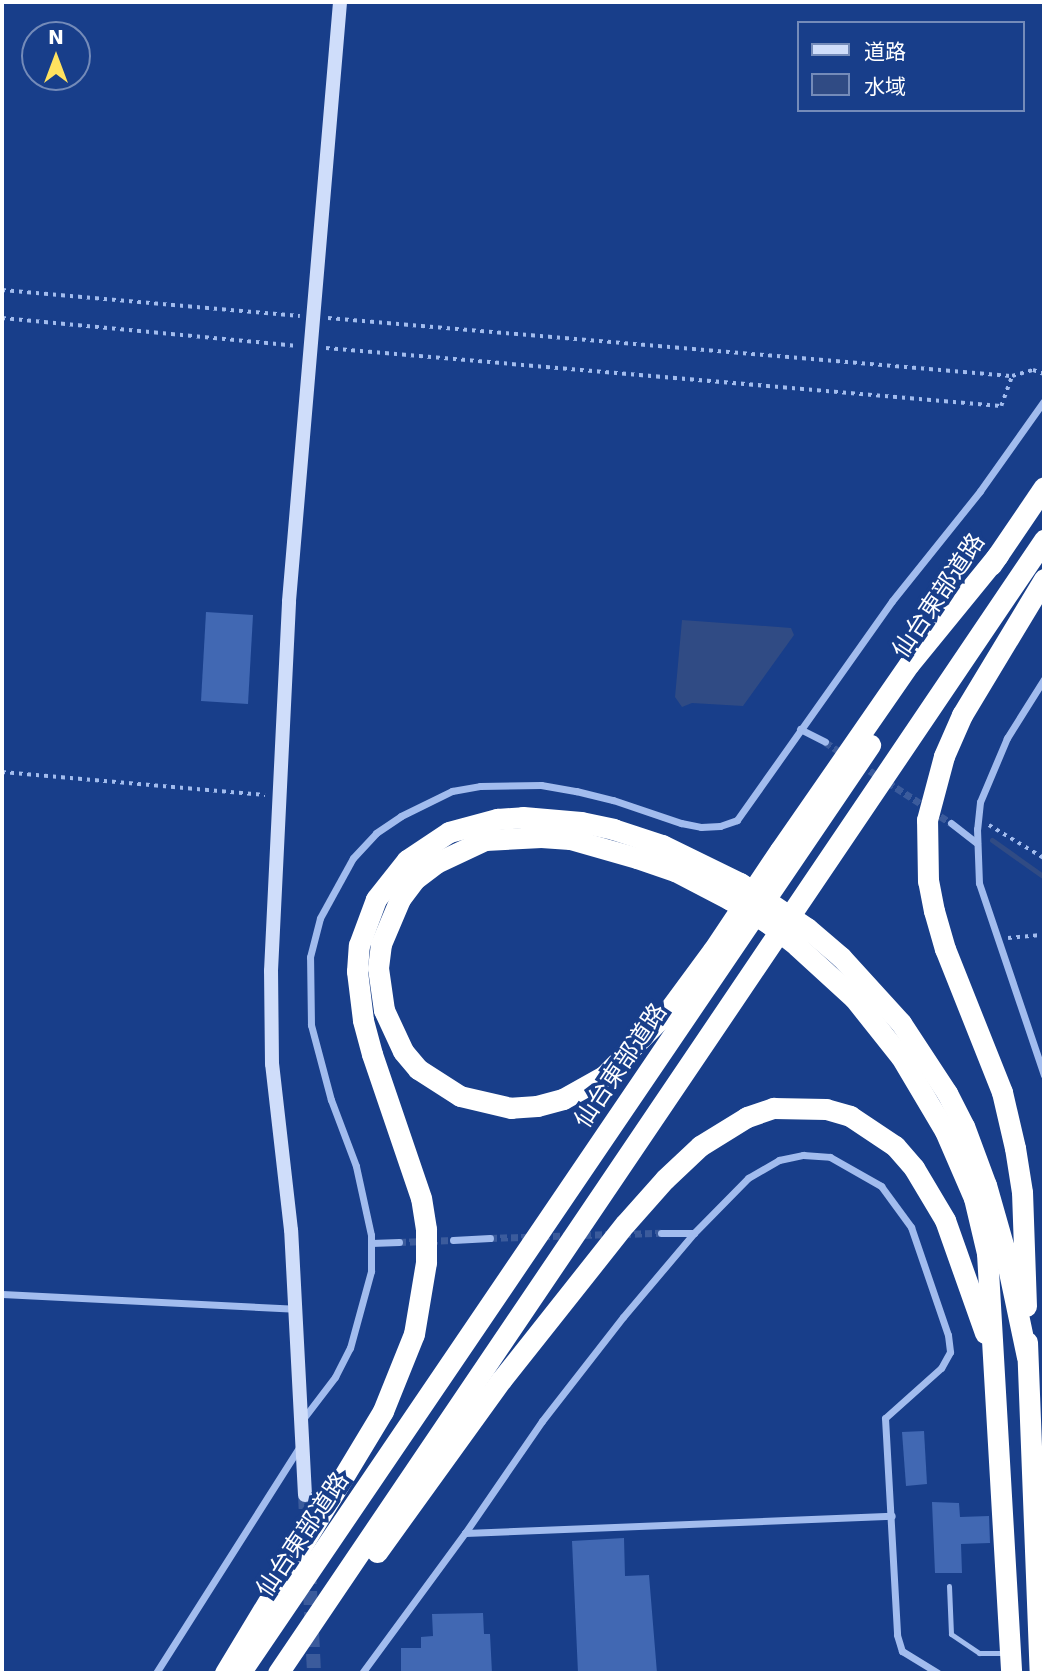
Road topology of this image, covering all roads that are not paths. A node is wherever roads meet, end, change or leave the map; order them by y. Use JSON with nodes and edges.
{"nodes":[{"id":1,"x":340,"y":2,"type":"edge"},
{"id":2,"x":1044,"y":403,"type":"edge"},
{"id":3,"x":1044,"y":487,"type":"edge"},
{"id":4,"x":1044,"y":540,"type":"edge"},
{"id":5,"x":1044,"y":579,"type":"edge"},
{"id":6,"x":1044,"y":678,"type":"edge"},
{"id":7,"x":800,"y":729,"type":"junction"},
{"id":8,"x":825,"y":742,"type":"tunnel mouth"},
{"id":9,"x":951,"y":823,"type":"tunnel mouth"},
{"id":10,"x":978,"y":843,"type":"junction"},
{"id":11,"x":720,"y":954,"type":"junction"},
{"id":12,"x":1044,"y":1075,"type":"edge"},
{"id":13,"x":660,"y":1233,"type":"tunnel mouth"},
{"id":14,"x":694,"y":1233,"type":"junction"},
{"id":15,"x":490,"y":1238,"type":"tunnel mouth"},
{"id":16,"x":453,"y":1240,"type":"tunnel mouth"},
{"id":17,"x":399,"y":1242,"type":"tunnel mouth"},
{"id":18,"x":371,"y":1243,"type":"junction"},
{"id":19,"x":2,"y":1294,"type":"edge"},
{"id":20,"x":296,"y":1310,"type":"junction"},
{"id":21,"x":1027,"y":1357,"type":"junction"},
{"id":22,"x":993,"y":1358,"type":"junction"},
{"id":23,"x":303,"y":1420,"type":"junction"},
{"id":24,"x":304,"y":1440,"type":"junction"},
{"id":25,"x":305,"y":1495,"type":"tunnel mouth"},
{"id":26,"x":892,"y":1516,"type":"junction"},
{"id":27,"x":465,"y":1533,"type":"junction"},
{"id":28,"x":949,"y":1586,"type":"dead end"},
{"id":29,"x":1010,"y":1663,"type":"edge"},
{"id":30,"x":156,"y":1673,"type":"edge"},
{"id":31,"x":225,"y":1673,"type":"edge"},
{"id":32,"x":240,"y":1673,"type":"edge"},
{"id":33,"x":278,"y":1673,"type":"edge"},
{"id":34,"x":287,"y":1673,"type":"edge"},
{"id":35,"x":362,"y":1673,"type":"edge"},
{"id":36,"x":938,"y":1673,"type":"edge"},
{"id":37,"x":1040,"y":1673,"type":"edge"}],
"edges":[{"from":1,"to":20,"type":"street"},
{"from":2,"to":7,"type":"street"},
{"from":3,"to":11,"type":"highway","name":"仙台東部道路"},
{"from":4,"to":33,"type":"highway"},
{"from":5,"to":21,"type":"highway"},
{"from":6,"to":10,"type":"street"},
{"from":7,"to":8,"type":"street"},
{"from":7,"to":18,"type":"street"},
{"from":9,"to":10,"type":"street"},
{"from":10,"to":12,"type":"street"},
{"from":11,"to":22,"type":"highway"},
{"from":11,"to":32,"type":"highway","name":"仙台東部道路"},
{"from":13,"to":14,"type":"street"},
{"from":14,"to":26,"type":"street"},
{"from":14,"to":27,"type":"street"},
{"from":15,"to":16,"type":"street"},
{"from":17,"to":18,"type":"street"},
{"from":18,"to":23,"type":"street"},
{"from":19,"to":20,"type":"street"},
{"from":20,"to":23,"type":"street"},
{"from":21,"to":31,"type":"highway"},
{"from":21,"to":37,"type":"highway"},
{"from":22,"to":29,"type":"highway"},
{"from":22,"to":34,"type":"highway"},
{"from":23,"to":24,"type":"street"},
{"from":24,"to":25,"type":"street"},
{"from":24,"to":30,"type":"street"},
{"from":26,"to":27,"type":"street"},
{"from":26,"to":36,"type":"street"},
{"from":27,"to":35,"type":"street"},
{"from":28,"to":29,"type":"lane"}]}
